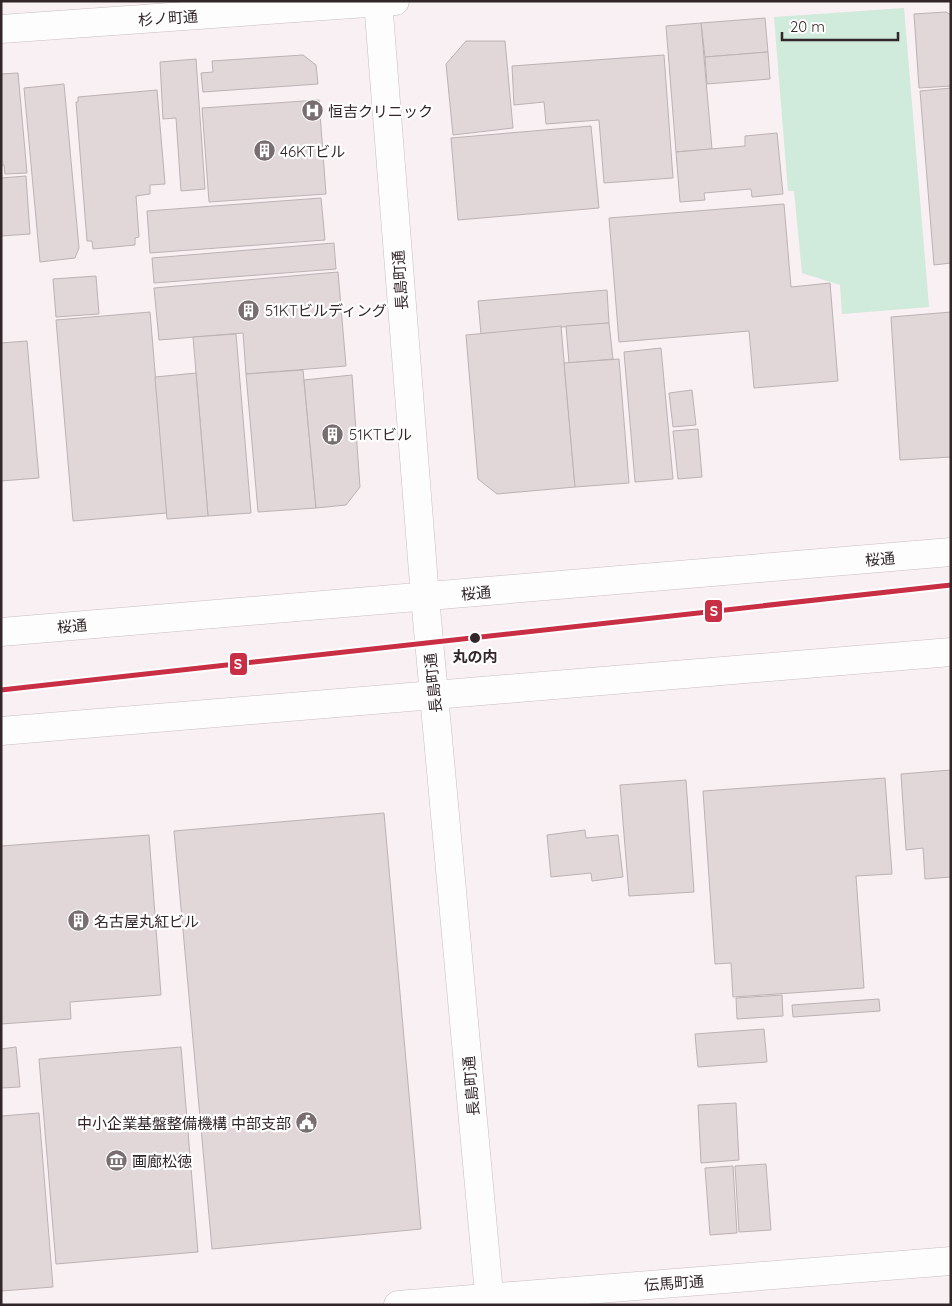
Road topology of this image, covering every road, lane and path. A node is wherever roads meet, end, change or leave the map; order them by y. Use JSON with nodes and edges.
{"nodes":[{"id":1,"x":384,"y":2,"type":"edge"},
{"id":2,"x":1,"y":29,"type":"edge"},
{"id":3,"x":951,"y":552,"type":"edge"},
{"id":4,"x":425,"y":598,"type":"junction"},
{"id":5,"x":1,"y":632,"type":"edge"},
{"id":6,"x":951,"y":652,"type":"edge"},
{"id":7,"x":434,"y":694,"type":"junction"},
{"id":8,"x":1,"y":731,"type":"edge"},
{"id":9,"x":951,"y":1260,"type":"edge"},
{"id":10,"x":490,"y":1301,"type":"edge"},
{"id":11,"x":398,"y":1305,"type":"edge"}],
"edges":[{"from":1,"to":2,"type":"main road","name":"杉ノ町通"},
{"from":1,"to":4,"type":"main road","name":"長島町通"},
{"from":3,"to":4,"type":"main road","name":"桜通"},
{"from":4,"to":5,"type":"main road","name":"桜通"},
{"from":4,"to":7,"type":"main road","name":"長島町通"},
{"from":6,"to":7,"type":"main road"},
{"from":7,"to":8,"type":"main road"},
{"from":7,"to":10,"type":"main road","name":"長島町通"},
{"from":9,"to":10,"type":"main road","name":"伝馬町通"},
{"from":10,"to":11,"type":"main road","name":"伝馬町通"}]}
